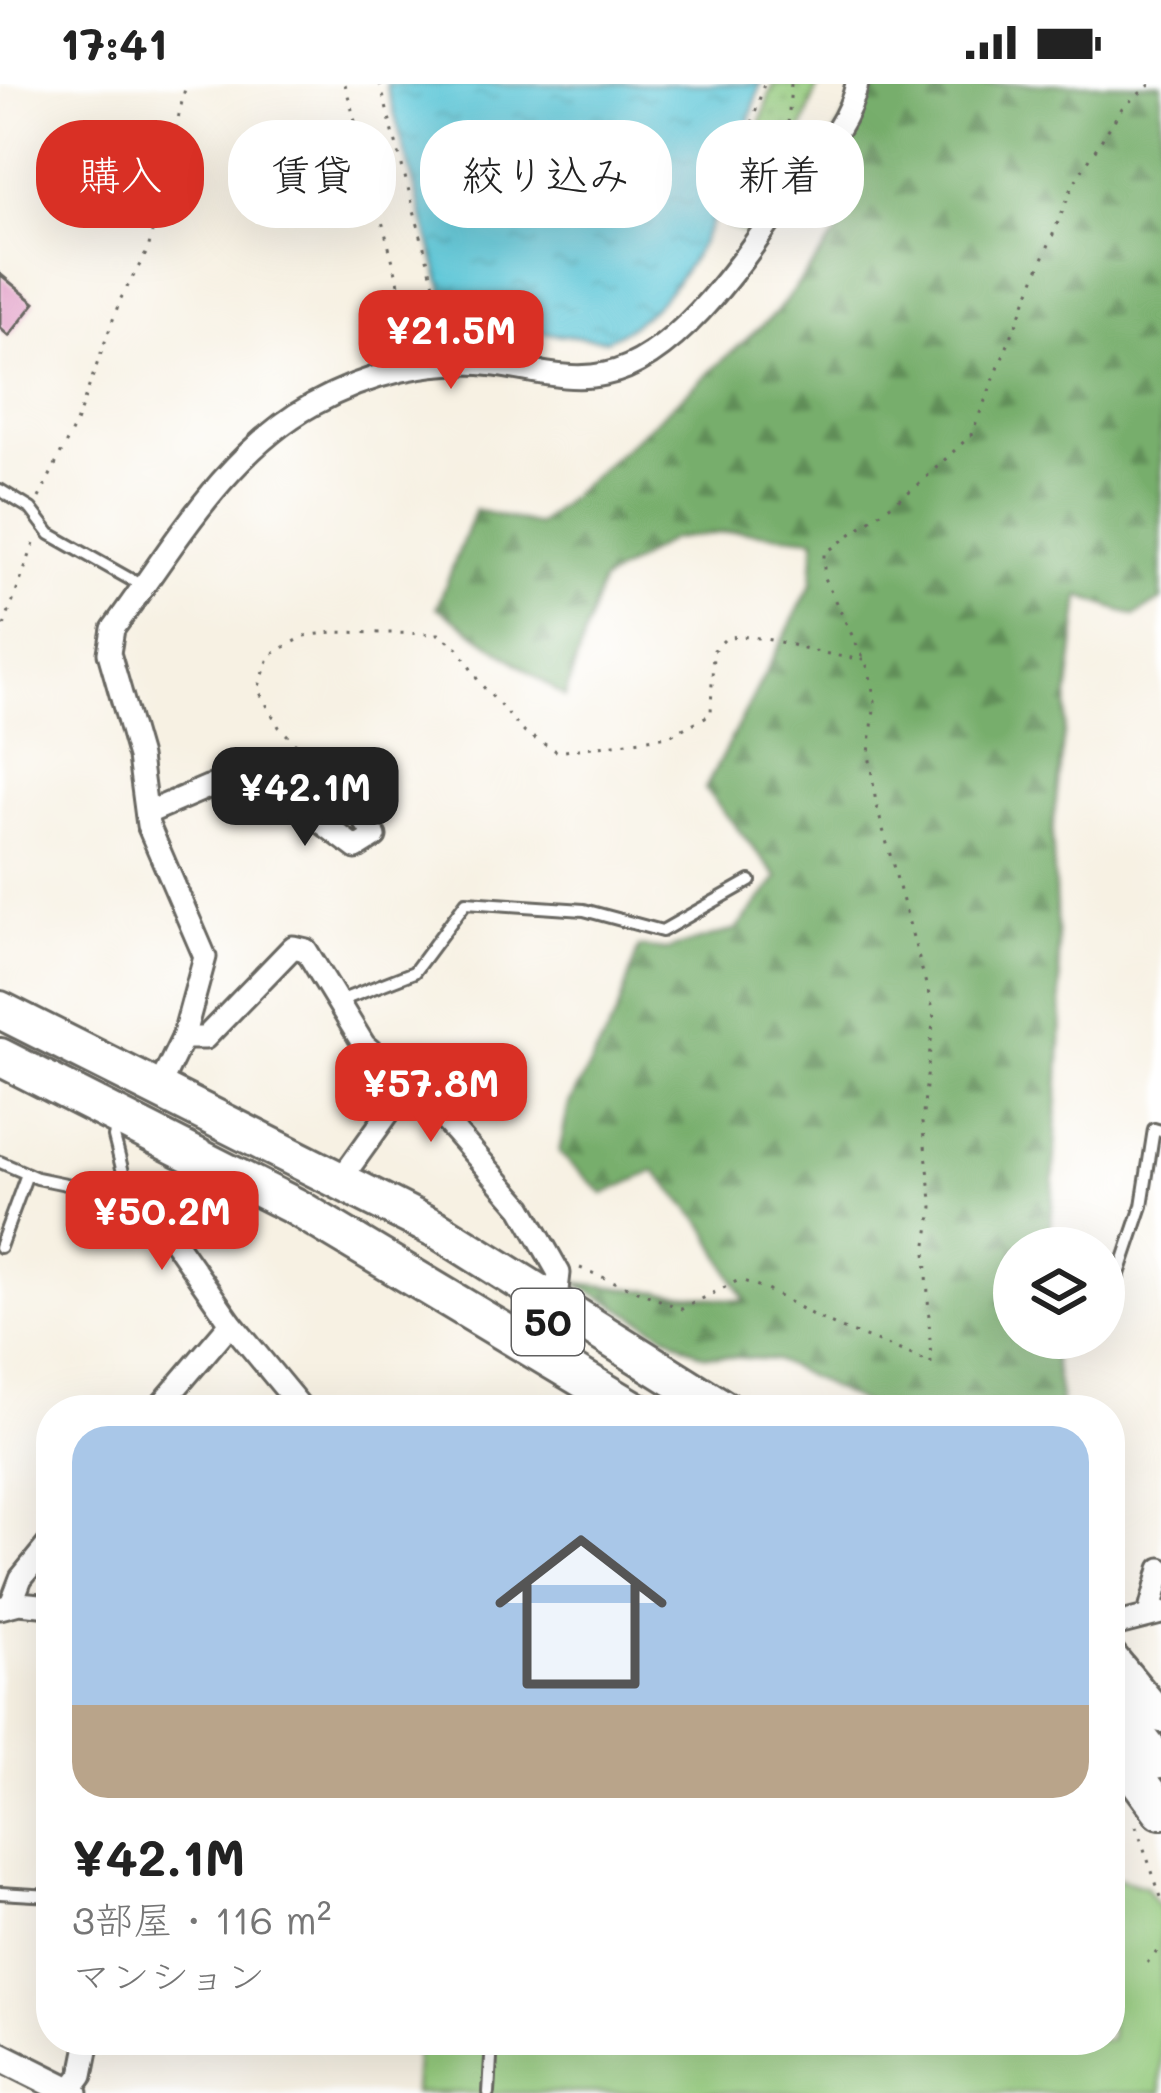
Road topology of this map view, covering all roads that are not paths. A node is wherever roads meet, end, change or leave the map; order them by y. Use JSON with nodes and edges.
{"nodes":[{"id":1,"x":857,"y":84,"type":"edge"},
{"id":2,"x":0,"y":490,"type":"edge"},
{"id":3,"x":144,"y":587,"type":"junction"},
{"id":4,"x":147,"y":813,"type":"junction"},
{"id":5,"x":360,"y":814,"type":"road end"},
{"id":6,"x":750,"y":881,"type":"dead end"},
{"id":7,"x":337,"y":1002,"type":"junction"},
{"id":8,"x":0,"y":1010,"type":"edge"},
{"id":9,"x":0,"y":1037,"type":"edge"},
{"id":10,"x":183,"y":1038,"type":"junction"},
{"id":11,"x":0,"y":1057,"type":"edge"},
{"id":12,"x":409,"y":1084,"type":"junction"},
{"id":13,"x":158,"y":1089,"type":"junction"},
{"id":14,"x":118,"y":1121,"type":"junction"},
{"id":15,"x":1161,"y":1131,"type":"edge"},
{"id":16,"x":0,"y":1162,"type":"edge"},
{"id":17,"x":27,"y":1174,"type":"junction"},
{"id":18,"x":341,"y":1179,"type":"junction"},
{"id":19,"x":128,"y":1192,"type":"junction"},
{"id":20,"x":0,"y":1247,"type":"edge"},
{"id":21,"x":1125,"y":1256,"type":"edge"},
{"id":22,"x":557,"y":1286,"type":"junction"},
{"id":23,"x":231,"y":1323,"type":"junction"},
{"id":24,"x":608,"y":1332,"type":"junction"},
{"id":25,"x":170,"y":1395,"type":"edge"},
{"id":26,"x":291,"y":1395,"type":"edge"},
{"id":27,"x":610,"y":1395,"type":"edge"},
{"id":28,"x":659,"y":1395,"type":"edge"},
{"id":29,"x":702,"y":1395,"type":"edge"},
{"id":30,"x":729,"y":1395,"type":"edge"},
{"id":31,"x":36,"y":1560,"type":"edge"},
{"id":32,"x":1161,"y":1570,"type":"edge"},
{"id":33,"x":6,"y":1606,"type":"edge"},
{"id":34,"x":1155,"y":1614,"type":"edge"},
{"id":35,"x":1125,"y":1622,"type":"edge"},
{"id":36,"x":1125,"y":1673,"type":"edge"},
{"id":37,"x":1161,"y":1717,"type":"edge"},
{"id":38,"x":1125,"y":1720,"type":"edge"},
{"id":39,"x":1161,"y":1767,"type":"edge"},
{"id":40,"x":1125,"y":1771,"type":"edge"},
{"id":41,"x":1149,"y":1818,"type":"edge"},
{"id":42,"x":0,"y":1893,"type":"edge"},
{"id":43,"x":36,"y":1895,"type":"edge"},
{"id":44,"x":86,"y":2055,"type":"edge"},
{"id":45,"x":491,"y":2055,"type":"edge"},
{"id":46,"x":0,"y":2056,"type":"edge"},
{"id":47,"x":72,"y":2091,"type":"edge"},
{"id":48,"x":489,"y":2093,"type":"edge"}],
"edges":[{"from":1,"to":3,"type":"street"},
{"from":2,"to":3,"type":"lane"},
{"from":3,"to":4,"type":"street"},
{"from":4,"to":5,"type":"street"},
{"from":4,"to":10,"type":"street"},
{"from":6,"to":7,"type":"lane"},
{"from":7,"to":10,"type":"street"},
{"from":7,"to":12,"type":"street"},
{"from":8,"to":13,"type":"highway","number":"50"},
{"from":9,"to":28,"type":"highway","number":"50"},
{"from":10,"to":13,"type":"street"},
{"from":11,"to":14,"type":"highway","number":"50"},
{"from":12,"to":18,"type":"street"},
{"from":12,"to":22,"type":"street"},
{"from":13,"to":18,"type":"highway","number":"50"},
{"from":14,"to":19,"type":"lane"},
{"from":14,"to":27,"type":"highway","number":"50"},
{"from":15,"to":21,"type":"lane"},
{"from":16,"to":17,"type":"lane"},
{"from":17,"to":19,"type":"lane"},
{"from":17,"to":20,"type":"lane"},
{"from":18,"to":22,"type":"highway","number":"50"},
{"from":19,"to":23,"type":"street"},
{"from":22,"to":24,"type":"highway","number":"50"},
{"from":23,"to":25,"type":"street"},
{"from":23,"to":26,"type":"street"},
{"from":24,"to":29,"type":"highway","number":"50"},
{"from":24,"to":30,"type":"highway"},
{"from":31,"to":33,"type":"street"},
{"from":32,"to":34,"type":"street"},
{"from":34,"to":35,"type":"street"},
{"from":36,"to":37,"type":"main road"},
{"from":38,"to":39,"type":"highway"},
{"from":40,"to":41,"type":"highway"},
{"from":42,"to":43,"type":"lane"},
{"from":44,"to":47,"type":"street"},
{"from":45,"to":48,"type":"lane"},
{"from":46,"to":47,"type":"street"}]}
